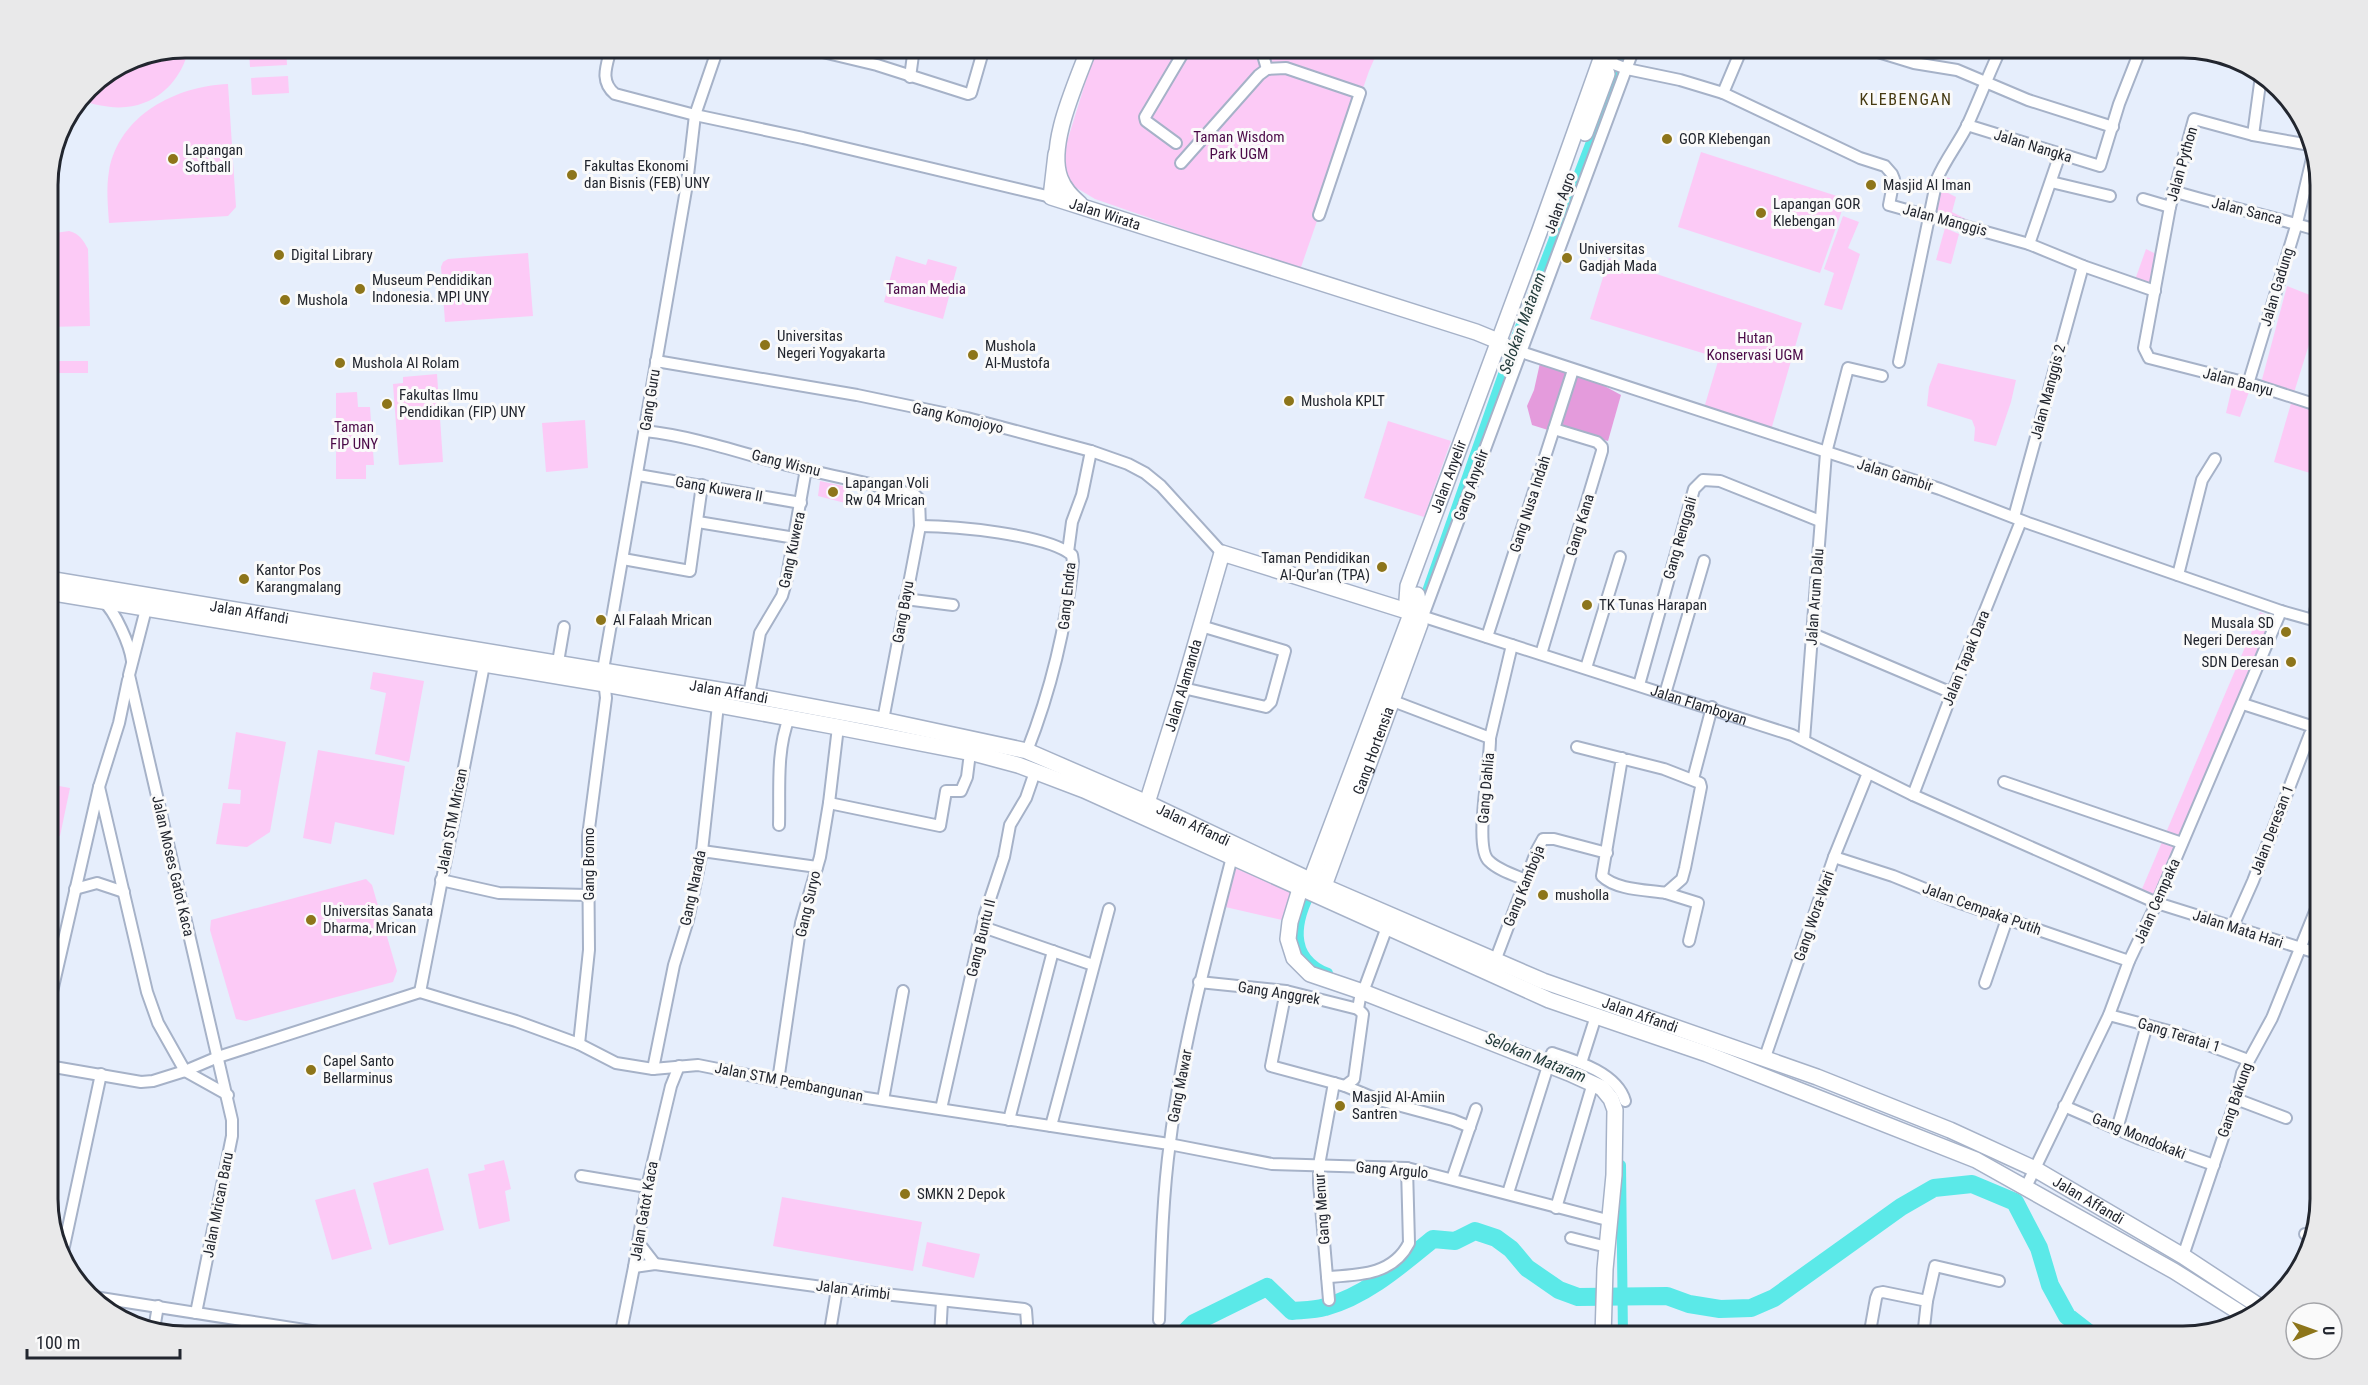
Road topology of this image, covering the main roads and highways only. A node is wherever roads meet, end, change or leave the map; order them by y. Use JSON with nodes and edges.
{"nodes":[{"id":1,"x":1086,"y":58,"type":"edge"},
{"id":2,"x":1613,"y":62,"type":"edge"},
{"id":3,"x":1056,"y":154,"type":"junction"},
{"id":4,"x":1082,"y":206,"type":"junction"},
{"id":5,"x":1510,"y":348,"type":"junction"},
{"id":6,"x":1222,"y":554,"type":"joint"},
{"id":7,"x":59,"y":581,"type":"edge"},
{"id":8,"x":59,"y":594,"type":"edge"},
{"id":9,"x":1418,"y":615,"type":"junction"},
{"id":10,"x":263,"y":622,"type":"junction"},
{"id":11,"x":485,"y":657,"type":"junction"},
{"id":12,"x":604,"y":677,"type":"junction"},
{"id":13,"x":975,"y":749,"type":"junction"},
{"id":14,"x":1144,"y":810,"type":"junction"},
{"id":15,"x":1312,"y":889,"type":"junction"},
{"id":16,"x":1598,"y":1009,"type":"junction"},
{"id":17,"x":2255,"y":1303,"type":"edge"},
{"id":18,"x":2240,"y":1313,"type":"edge"},
{"id":19,"x":1604,"y":1326,"type":"edge"}],
"edges":[{"from":1,"to":3,"type":"main road"},
{"from":2,"to":5,"type":"main road","name":"Jalan Agro"},
{"from":3,"to":4,"type":"main road"},
{"from":3,"to":4,"type":"main road","name":"Jalan Wirata"},
{"from":4,"to":5,"type":"main road","name":"Jalan Wirata"},
{"from":5,"to":9,"type":"main road","name":"Jalan Anyelir"},
{"from":6,"to":9,"type":"main road","name":"Jalan Flamboyan"},
{"from":6,"to":14,"type":"main road","name":"Jalan Alamanda"},
{"from":7,"to":10,"type":"main road","name":"Jalan Affandi"},
{"from":8,"to":10,"type":"main road","name":"Jalan Affandi"},
{"from":9,"to":15,"type":"main road","name":"Gang Hortensia"},
{"from":9,"to":15,"type":"main road","name":"Gang Hortensia"},
{"from":10,"to":11,"type":"main road","name":"Jalan Affandi"},
{"from":11,"to":12,"type":"main road","name":"Jalan Affandi"},
{"from":11,"to":12,"type":"main road","name":"Jalan Affandi"},
{"from":12,"to":13,"type":"main road","name":"Jalan Affandi"},
{"from":12,"to":13,"type":"main road","name":"Jalan Affandi"},
{"from":13,"to":14,"type":"main road","name":"Jalan Affandi"},
{"from":13,"to":14,"type":"main road","name":"Jalan Affandi"},
{"from":14,"to":15,"type":"main road","name":"Jalan Affandi"},
{"from":14,"to":15,"type":"main road","name":"Jalan Affandi"},
{"from":15,"to":16,"type":"main road","name":"Jalan Affandi"},
{"from":15,"to":16,"type":"main road","name":"Jalan Affandi"},
{"from":15,"to":19,"type":"main road"},
{"from":16,"to":17,"type":"main road","name":"Jalan Affandi"},
{"from":16,"to":18,"type":"main road","name":"Jalan Affandi"}]}
